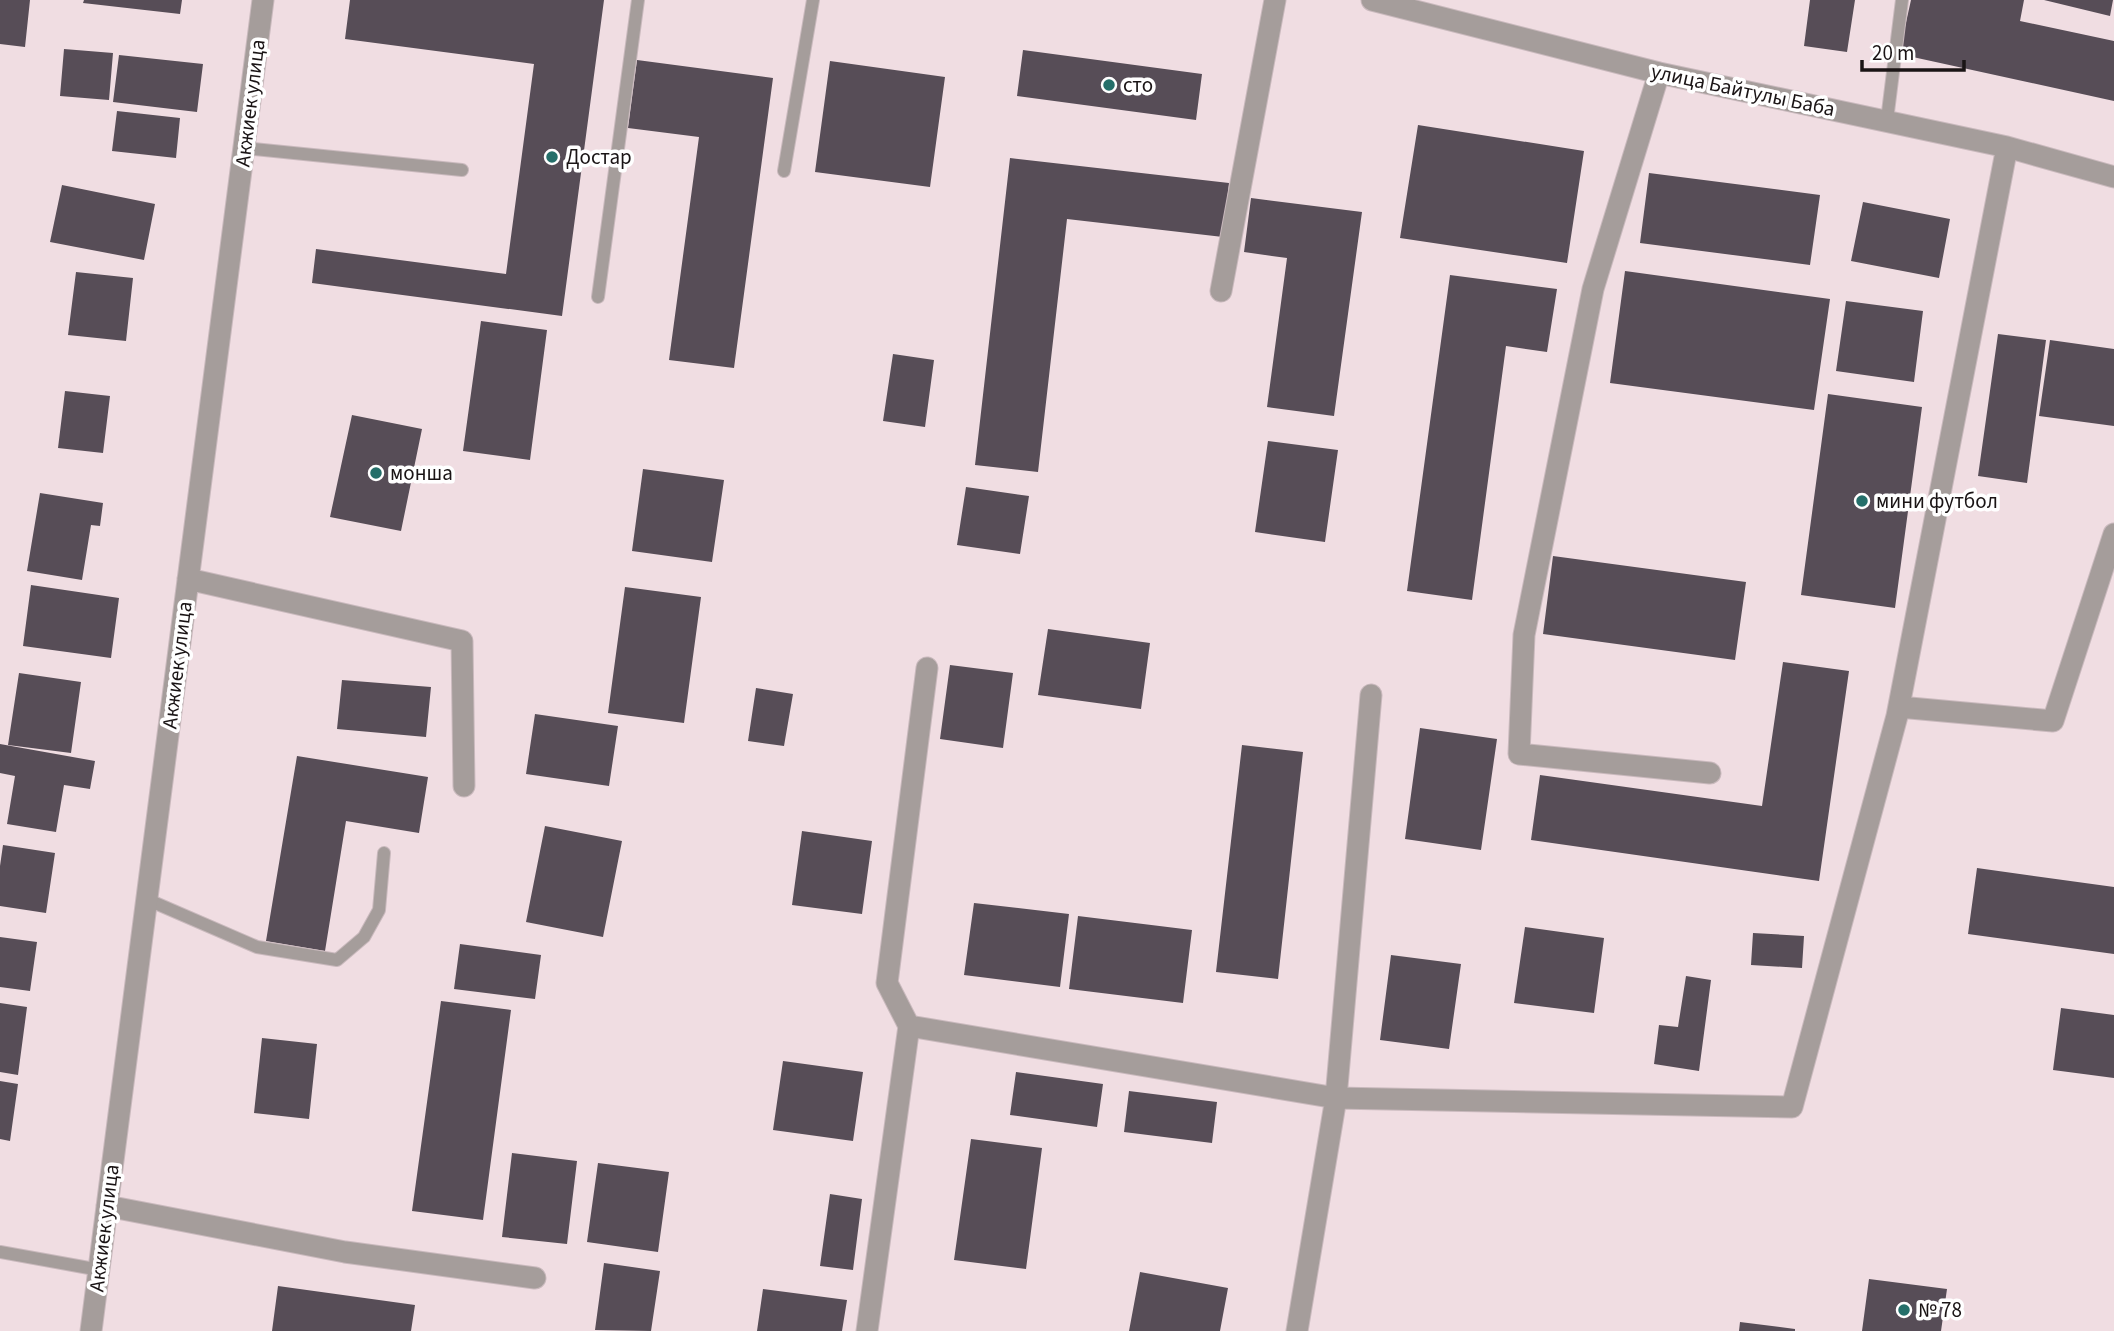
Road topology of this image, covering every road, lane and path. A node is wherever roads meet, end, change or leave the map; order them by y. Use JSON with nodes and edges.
{"nodes":[{"id":1,"x":263,"y":0,"type":"edge"},
{"id":2,"x":638,"y":0,"type":"edge"},
{"id":3,"x":813,"y":0,"type":"edge"},
{"id":4,"x":1275,"y":0,"type":"edge"},
{"id":5,"x":1372,"y":0,"type":"edge"},
{"id":6,"x":1902,"y":0,"type":"edge"},
{"id":7,"x":1659,"y":73,"type":"junction"},
{"id":8,"x":1887,"y":120,"type":"junction"},
{"id":9,"x":2007,"y":147,"type":"junction"},
{"id":10,"x":244,"y":148,"type":"junction"},
{"id":11,"x":462,"y":170,"type":"dead end"},
{"id":12,"x":783,"y":171,"type":"dead end"},
{"id":13,"x":2114,"y":177,"type":"edge"},
{"id":14,"x":1221,"y":291,"type":"dead end"},
{"id":15,"x":598,"y":296,"type":"dead end"},
{"id":16,"x":2114,"y":534,"type":"edge"},
{"id":17,"x":188,"y":579,"type":"junction"},
{"id":18,"x":927,"y":668,"type":"dead end"},
{"id":19,"x":1371,"y":695,"type":"dead end"},
{"id":20,"x":1899,"y":707,"type":"junction"},
{"id":21,"x":1710,"y":773,"type":"dead end"},
{"id":22,"x":464,"y":786,"type":"dead end"},
{"id":23,"x":384,"y":853,"type":"dead end"},
{"id":24,"x":146,"y":899,"type":"junction"},
{"id":25,"x":909,"y":1026,"type":"junction"},
{"id":26,"x":1336,"y":1098,"type":"junction"},
{"id":27,"x":107,"y":1206,"type":"junction"},
{"id":28,"x":0,"y":1252,"type":"edge"},
{"id":29,"x":100,"y":1270,"type":"junction"},
{"id":30,"x":535,"y":1278,"type":"dead end"},
{"id":31,"x":91,"y":1331,"type":"edge"},
{"id":32,"x":867,"y":1331,"type":"edge"},
{"id":33,"x":1297,"y":1331,"type":"edge"}],
"edges":[{"from":1,"to":10,"type":"street","name":"Акжиек улица"},
{"from":2,"to":15,"type":"lane"},
{"from":3,"to":12,"type":"lane"},
{"from":4,"to":14,"type":"street"},
{"from":5,"to":7,"type":"street","name":"улица Байтулы Баба"},
{"from":6,"to":8,"type":"lane"},
{"from":7,"to":8,"type":"street","name":"улица Байтулы Баба"},
{"from":7,"to":21,"type":"street"},
{"from":8,"to":9,"type":"street","name":"улица Байтулы Баба"},
{"from":9,"to":13,"type":"street","name":"улица Байтулы Баба"},
{"from":9,"to":20,"type":"street"},
{"from":10,"to":11,"type":"lane"},
{"from":10,"to":17,"type":"street","name":"Акжиек улица"},
{"from":16,"to":20,"type":"street"},
{"from":17,"to":22,"type":"street"},
{"from":17,"to":24,"type":"street","name":"Акжиек улица"},
{"from":18,"to":25,"type":"street"},
{"from":19,"to":26,"type":"street"},
{"from":20,"to":26,"type":"street"},
{"from":23,"to":24,"type":"lane"},
{"from":24,"to":27,"type":"street","name":"Акжиек улица"},
{"from":25,"to":26,"type":"street"},
{"from":25,"to":32,"type":"street"},
{"from":26,"to":33,"type":"street"},
{"from":27,"to":29,"type":"street","name":"Акжиек улица"},
{"from":27,"to":30,"type":"street"},
{"from":28,"to":29,"type":"lane"},
{"from":29,"to":31,"type":"street","name":"Акжиек улица"}]}
